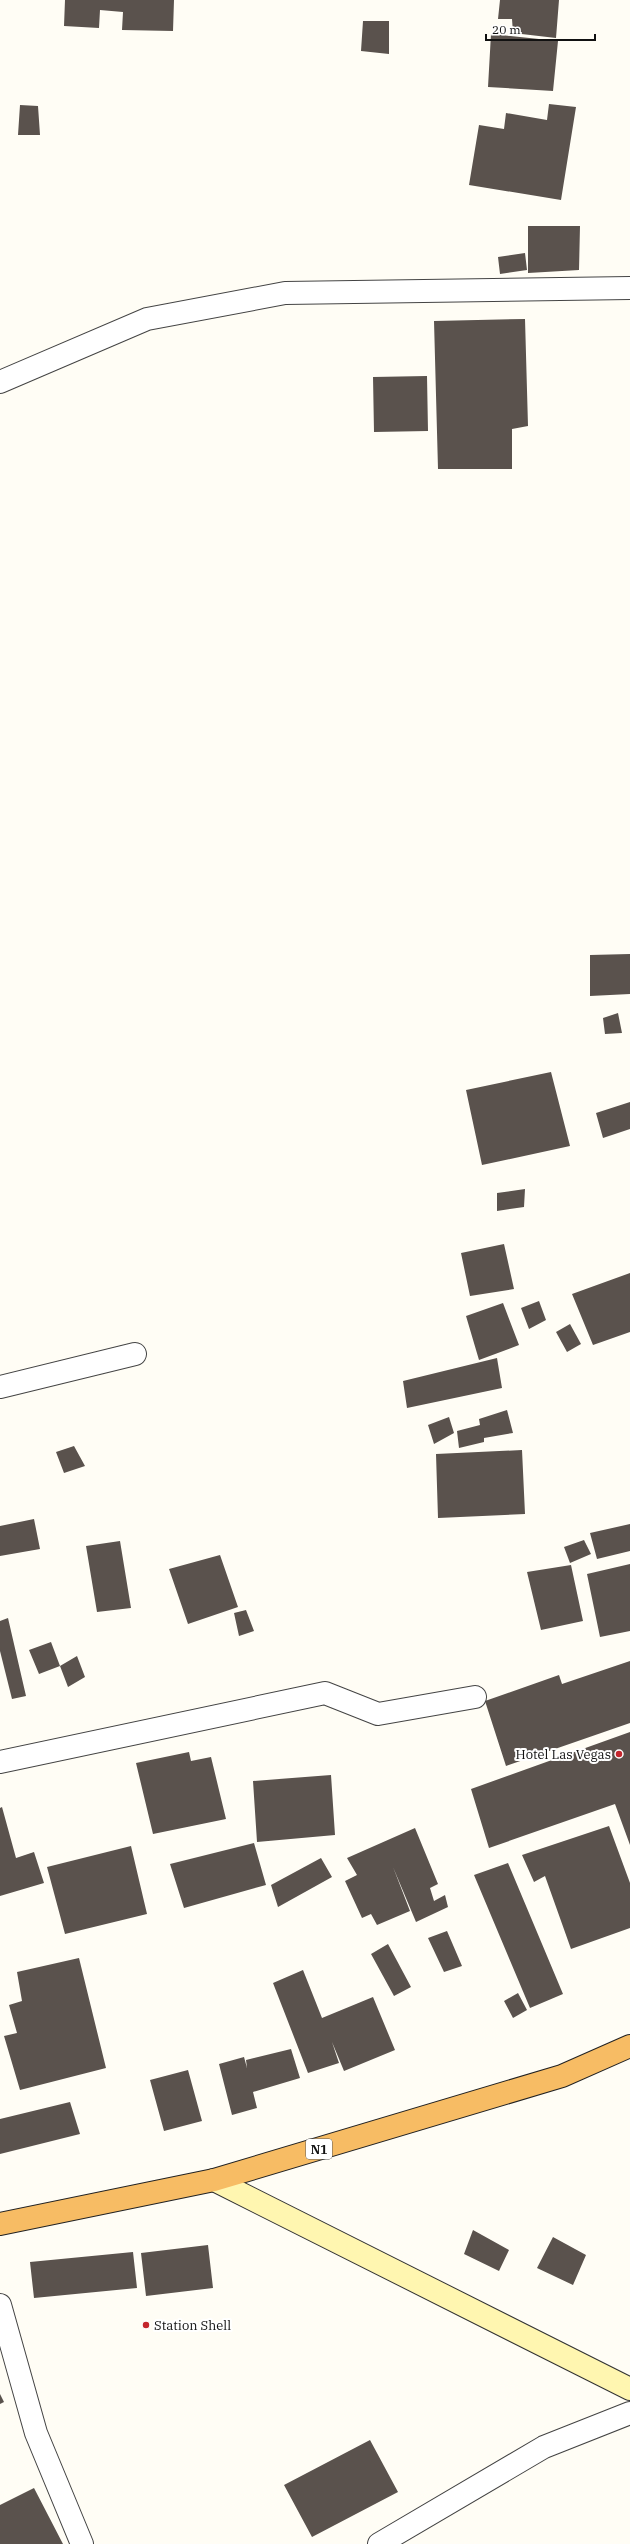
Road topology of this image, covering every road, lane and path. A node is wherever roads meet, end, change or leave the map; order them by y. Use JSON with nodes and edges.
{"nodes":[{"id":1,"x":630,"y":288,"type":"edge"},
{"id":2,"x":0,"y":382,"type":"edge"},
{"id":3,"x":135,"y":1354,"type":"dead end"},
{"id":4,"x":0,"y":1388,"type":"edge"},
{"id":5,"x":475,"y":1697,"type":"dead end"},
{"id":6,"x":0,"y":1762,"type":"edge"},
{"id":7,"x":630,"y":2046,"type":"edge"},
{"id":8,"x":214,"y":2180,"type":"junction"},
{"id":9,"x":0,"y":2224,"type":"edge"},
{"id":10,"x":0,"y":2304,"type":"edge"},
{"id":11,"x":630,"y":2389,"type":"edge"},
{"id":12,"x":630,"y":2413,"type":"edge"},
{"id":13,"x":82,"y":2544,"type":"edge"},
{"id":14,"x":379,"y":2544,"type":"edge"}],
"edges":[{"from":1,"to":2,"type":"street"},
{"from":3,"to":4,"type":"street"},
{"from":5,"to":6,"type":"street"},
{"from":7,"to":8,"type":"highway","number":"N1"},
{"from":8,"to":9,"type":"highway","number":"N1"},
{"from":8,"to":11,"type":"main road"},
{"from":10,"to":13,"type":"street"},
{"from":12,"to":14,"type":"street"}]}
